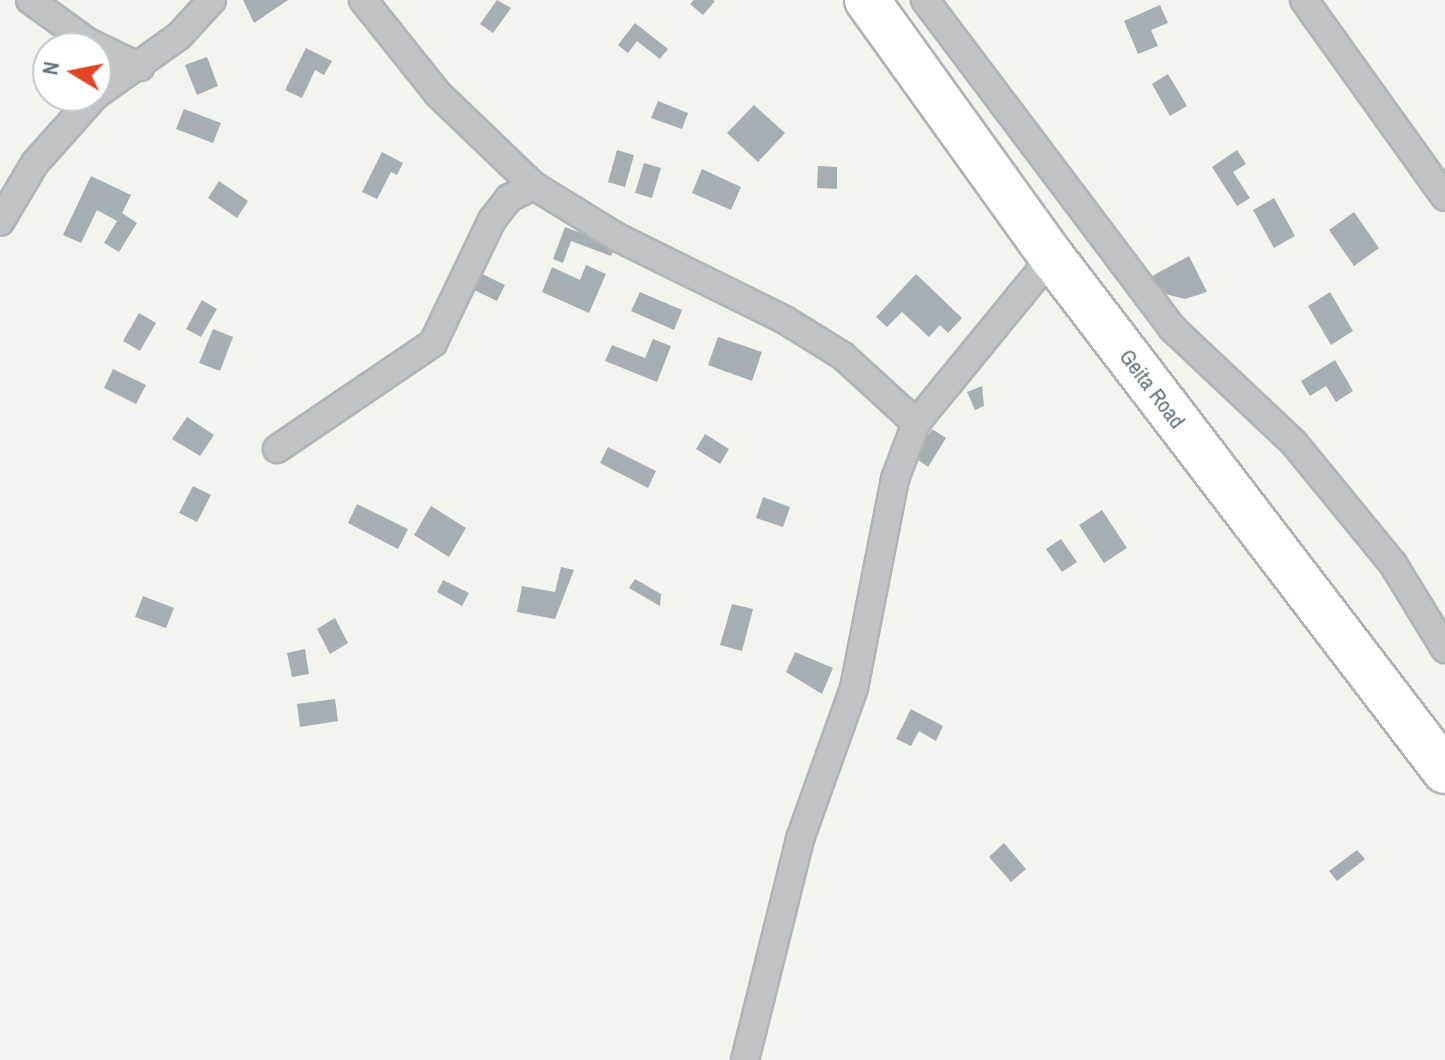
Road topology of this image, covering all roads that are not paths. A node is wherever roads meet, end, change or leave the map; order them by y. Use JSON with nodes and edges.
{"nodes":[{"id":1,"x":30,"y":0,"type":"edge"},
{"id":2,"x":212,"y":0,"type":"edge"},
{"id":3,"x":363,"y":0,"type":"edge"},
{"id":4,"x":867,"y":0,"type":"edge"},
{"id":5,"x":925,"y":0,"type":"edge"},
{"id":6,"x":1304,"y":0,"type":"edge"},
{"id":7,"x":140,"y":67,"type":"junction"},
{"id":8,"x":112,"y":85,"type":"edge"},
{"id":9,"x":81,"y":112,"type":"edge"},
{"id":10,"x":534,"y":186,"type":"junction"},
{"id":11,"x":1445,"y":197,"type":"edge"},
{"id":12,"x":0,"y":222,"type":"edge"},
{"id":13,"x":1052,"y":257,"type":"junction"},
{"id":14,"x":916,"y":423,"type":"junction"},
{"id":15,"x":277,"y":449,"type":"dead end"},
{"id":16,"x":1445,"y":649,"type":"edge"},
{"id":17,"x":1445,"y":771,"type":"edge"},
{"id":18,"x":745,"y":1060,"type":"edge"}],
"edges":[{"from":1,"to":7,"type":"street"},
{"from":2,"to":7,"type":"street"},
{"from":3,"to":10,"type":"street"},
{"from":4,"to":13,"type":"highway","name":"Geita Road"},
{"from":5,"to":16,"type":"street"},
{"from":6,"to":11,"type":"street"},
{"from":7,"to":8,"type":"street"},
{"from":9,"to":12,"type":"street"},
{"from":10,"to":14,"type":"street"},
{"from":10,"to":15,"type":"street"},
{"from":13,"to":14,"type":"street"},
{"from":13,"to":17,"type":"highway","name":"Geita Road"},
{"from":14,"to":18,"type":"street"}]}
